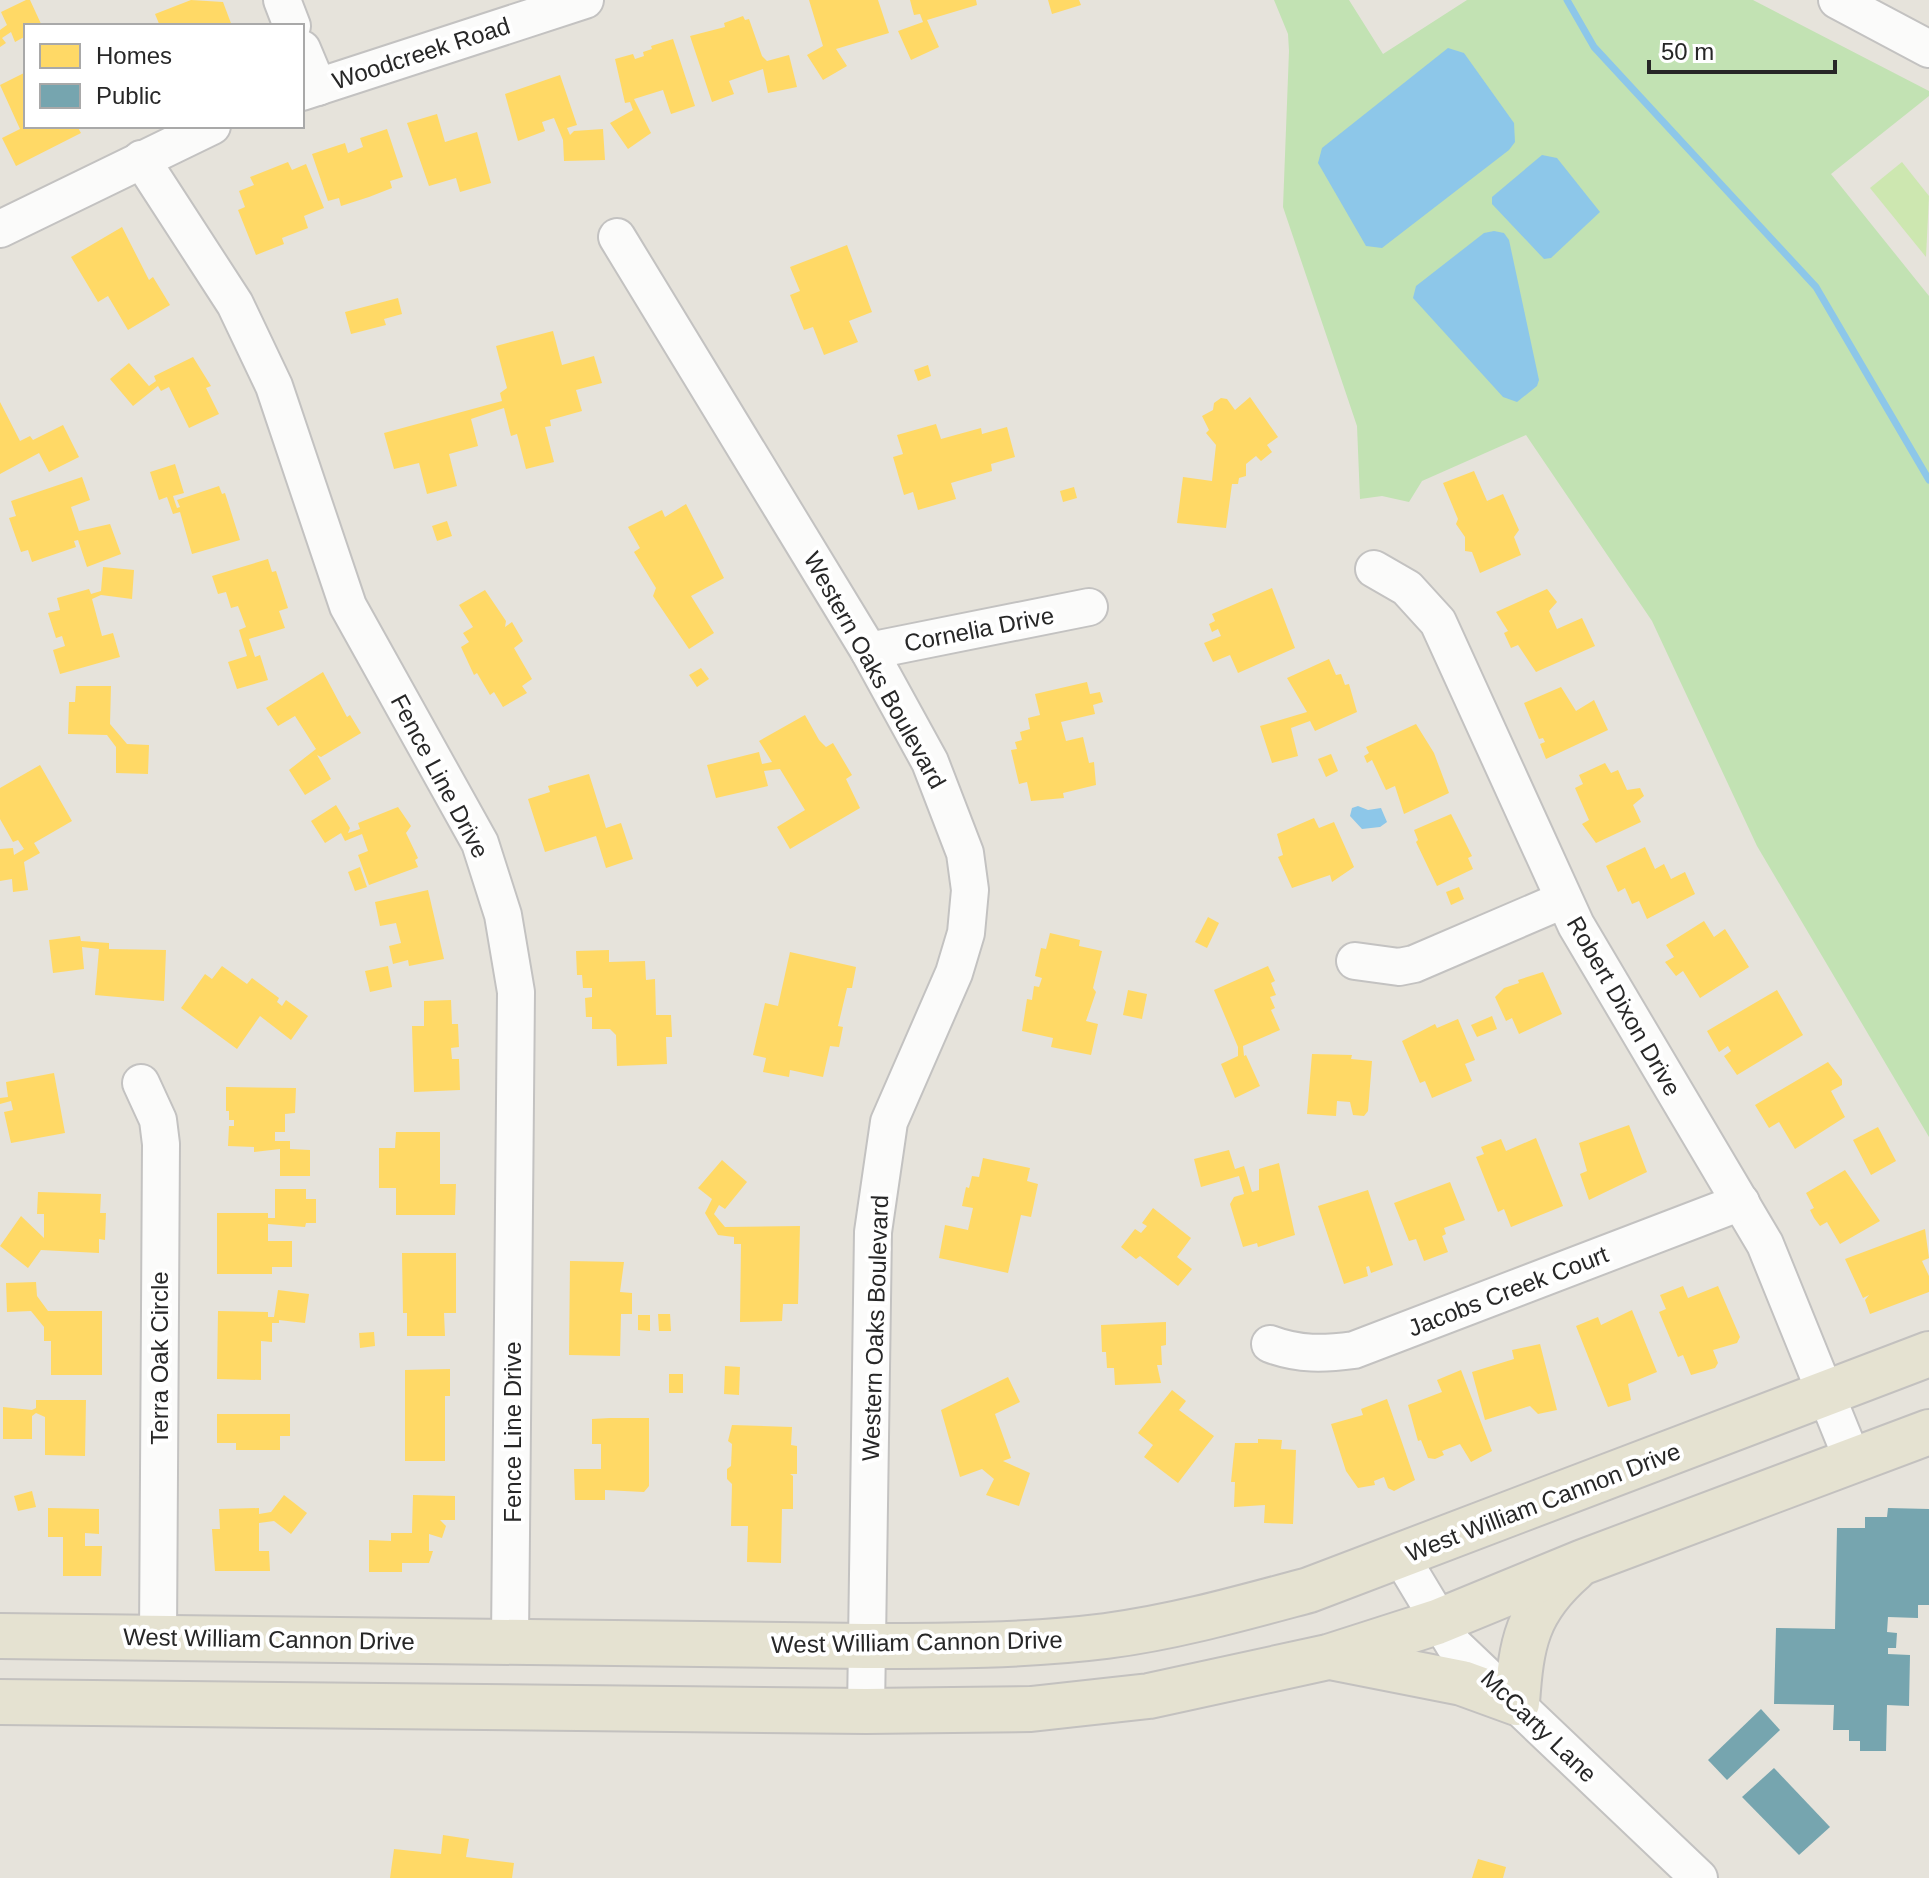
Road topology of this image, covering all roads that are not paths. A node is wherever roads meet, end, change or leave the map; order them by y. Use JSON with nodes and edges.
{"nodes":[{"id":1,"x":282,"y":0,"type":"edge"},
{"id":2,"x":585,"y":0,"type":"edge"},
{"id":3,"x":1837,"y":0,"type":"edge"},
{"id":4,"x":291,"y":24,"type":"edge"},
{"id":5,"x":1929,"y":49,"type":"edge"},
{"id":6,"x":304,"y":59,"type":"edge"},
{"id":7,"x":310,"y":89,"type":"edge"},
{"id":8,"x":208,"y":128,"type":"edge"},
{"id":9,"x":141,"y":159,"type":"junction"},
{"id":10,"x":0,"y":229,"type":"edge"},
{"id":11,"x":617,"y":237,"type":"dead end"},
{"id":12,"x":1374,"y":569,"type":"dead end"},
{"id":13,"x":1089,"y":607,"type":"dead end"},
{"id":14,"x":869,"y":651,"type":"junction"},
{"id":15,"x":1563,"y":900,"type":"junction"},
{"id":16,"x":1355,"y":961,"type":"dead end"},
{"id":17,"x":141,"y":1083,"type":"dead end"},
{"id":18,"x":1741,"y":1202,"type":"junction"},
{"id":19,"x":1270,"y":1344,"type":"dead end"},
{"id":20,"x":1929,"y":1354,"type":"edge"},
{"id":21,"x":1827,"y":1392,"type":"junction"},
{"id":22,"x":1929,"y":1432,"type":"edge"},
{"id":23,"x":1853,"y":1461,"type":"junction"},
{"id":24,"x":1401,"y":1557,"type":"junction"},
{"id":25,"x":1583,"y":1562,"type":"junction"},
{"id":26,"x":1437,"y":1622,"type":"junction"},
{"id":27,"x":0,"y":1636,"type":"edge"},
{"id":28,"x":158,"y":1638,"type":"junction"},
{"id":29,"x":510,"y":1641,"type":"junction"},
{"id":30,"x":866,"y":1646,"type":"junction"},
{"id":31,"x":1328,"y":1657,"type":"junction"},
{"id":32,"x":0,"y":1702,"type":"edge"},
{"id":33,"x":1517,"y":1703,"type":"junction"},
{"id":34,"x":866,"y":1711,"type":"junction"},
{"id":35,"x":1699,"y":1878,"type":"edge"}],
"edges":[{"from":1,"to":4,"type":"street"},
{"from":2,"to":7,"type":"street","name":"Woodcreek Road"},
{"from":3,"to":5,"type":"street"},
{"from":6,"to":7,"type":"street"},
{"from":8,"to":9,"type":"street"},
{"from":9,"to":10,"type":"street"},
{"from":9,"to":29,"type":"street","name":"Fence Line Drive"},
{"from":11,"to":14,"type":"street","name":"Western Oaks Boulevard"},
{"from":12,"to":15,"type":"street","name":"Robert Dixon Drive"},
{"from":13,"to":14,"type":"street","name":"Cornelia Drive"},
{"from":14,"to":30,"type":"street","name":"Western Oaks Boulevard"},
{"from":15,"to":16,"type":"street"},
{"from":15,"to":18,"type":"street","name":"Robert Dixon Drive"},
{"from":17,"to":28,"type":"street","name":"Terra Oak Circle"},
{"from":18,"to":19,"type":"street","name":"Jacobs Creek Court"},
{"from":18,"to":21,"type":"street","name":"Robert Dixon Drive"},
{"from":20,"to":21,"type":"main road","name":"West William Cannon Drive"},
{"from":21,"to":23,"type":"street","name":"Robert Dixon Drive"},
{"from":21,"to":24,"type":"main road","name":"West William Cannon Drive"},
{"from":22,"to":23,"type":"main road"},
{"from":23,"to":25,"type":"main road"},
{"from":24,"to":26,"type":"street","name":"McCarty Lane"},
{"from":24,"to":30,"type":"main road","name":"West William Cannon Drive"},
{"from":25,"to":26,"type":"main road"},
{"from":25,"to":33,"type":"main road"},
{"from":26,"to":31,"type":"main road"},
{"from":26,"to":33,"type":"street","name":"McCarty Lane"},
{"from":27,"to":28,"type":"main road","name":"West William Cannon Drive"},
{"from":28,"to":29,"type":"main road","name":"West William Cannon Drive"},
{"from":29,"to":30,"type":"main road","name":"West William Cannon Drive"},
{"from":30,"to":34,"type":"street","name":"Western Oaks Boulevard"},
{"from":31,"to":33,"type":"main road"},
{"from":31,"to":34,"type":"main road"},
{"from":32,"to":34,"type":"main road"},
{"from":33,"to":35,"type":"street","name":"McCarty Lane"}]}
